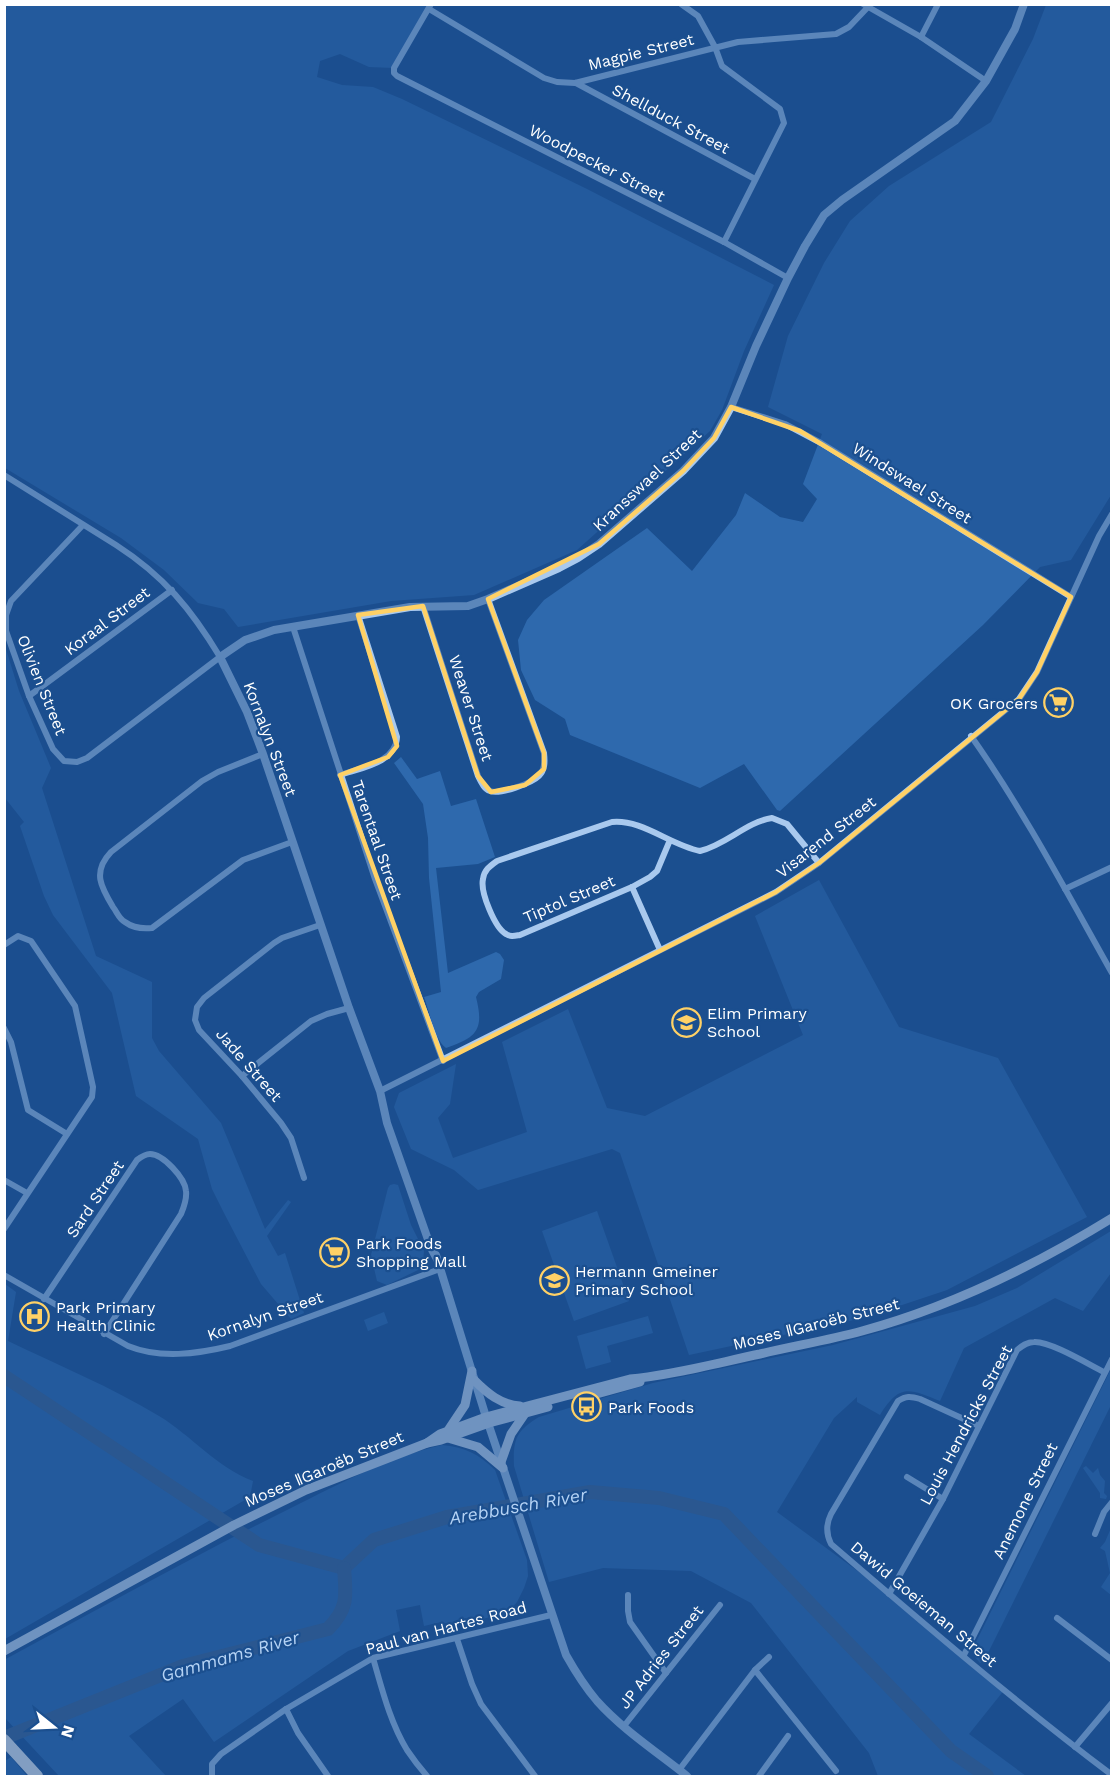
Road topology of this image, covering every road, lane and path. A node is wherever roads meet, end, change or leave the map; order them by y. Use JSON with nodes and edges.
{"nodes":[{"id":1,"x":681,"y":4,"type":"edge"},
{"id":2,"x":938,"y":4,"type":"edge"},
{"id":3,"x":1024,"y":4,"type":"edge"},
{"id":4,"x":866,"y":6,"type":"edge"},
{"id":5,"x":430,"y":7,"type":"edge"},
{"id":6,"x":921,"y":37,"type":"junction"},
{"id":7,"x":715,"y":47,"type":"junction"},
{"id":8,"x":986,"y":81,"type":"junction"},
{"id":9,"x":575,"y":83,"type":"junction"},
{"id":10,"x":755,"y":179,"type":"junction"},
{"id":11,"x":724,"y":242,"type":"junction"},
{"id":12,"x":788,"y":278,"type":"junction"},
{"id":13,"x":731,"y":407,"type":"junction"},
{"id":14,"x":4,"y":476,"type":"edge"},
{"id":15,"x":1112,"y":514,"type":"edge"},
{"id":16,"x":83,"y":525,"type":"junction"},
{"id":17,"x":172,"y":590,"type":"junction"},
{"id":18,"x":1071,"y":597,"type":"junction"},
{"id":19,"x":488,"y":599,"type":"junction"},
{"id":20,"x":423,"y":606,"type":"junction"},
{"id":21,"x":358,"y":615,"type":"junction"},
{"id":22,"x":293,"y":627,"type":"junction"},
{"id":23,"x":220,"y":657,"type":"junction"},
{"id":24,"x":29,"y":696,"type":"junction"},
{"id":25,"x":971,"y":736,"type":"junction"},
{"id":26,"x":263,"y":754,"type":"junction"},
{"id":27,"x":340,"y":775,"type":"junction"},
{"id":28,"x":670,"y":840,"type":"junction"},
{"id":29,"x":292,"y":842,"type":"junction"},
{"id":30,"x":819,"y":863,"type":"junction"},
{"id":31,"x":1112,"y":867,"type":"edge"},
{"id":32,"x":632,"y":887,"type":"junction"},
{"id":33,"x":1065,"y":889,"type":"junction"},
{"id":34,"x":321,"y":925,"type":"junction"},
{"id":35,"x":4,"y":945,"type":"edge"},
{"id":36,"x":660,"y":950,"type":"junction"},
{"id":37,"x":1112,"y":973,"type":"edge"},
{"id":38,"x":349,"y":1008,"type":"junction"},
{"id":39,"x":4,"y":1028,"type":"edge"},
{"id":40,"x":443,"y":1061,"type":"junction"},
{"id":41,"x":242,"y":1076,"type":"junction"},
{"id":42,"x":380,"y":1091,"type":"junction"},
{"id":43,"x":68,"y":1134,"type":"junction"},
{"id":44,"x":304,"y":1178,"type":"dead end"},
{"id":45,"x":4,"y":1180,"type":"edge"},
{"id":46,"x":27,"y":1193,"type":"junction"},
{"id":47,"x":1112,"y":1218,"type":"edge"},
{"id":48,"x":4,"y":1229,"type":"edge"},
{"id":49,"x":440,"y":1269,"type":"junction"},
{"id":50,"x":4,"y":1275,"type":"edge"},
{"id":51,"x":44,"y":1299,"type":"junction"},
{"id":52,"x":104,"y":1334,"type":"junction"},
{"id":53,"x":1112,"y":1359,"type":"edge"},
{"id":54,"x":1104,"y":1372,"type":"junction"},
{"id":55,"x":473,"y":1375,"type":"junction"},
{"id":56,"x":526,"y":1411,"type":"junction"},
{"id":57,"x":488,"y":1420,"type":"junction"},
{"id":58,"x":979,"y":1426,"type":"junction"},
{"id":59,"x":448,"y":1435,"type":"junction"},
{"id":60,"x":502,"y":1465,"type":"junction"},
{"id":61,"x":907,"y":1477,"type":"dead end"},
{"id":62,"x":943,"y":1499,"type":"junction"},
{"id":63,"x":1112,"y":1502,"type":"edge"},
{"id":64,"x":1095,"y":1534,"type":"dead end"},
{"id":65,"x":889,"y":1594,"type":"junction"},
{"id":66,"x":628,"y":1595,"type":"dead end"},
{"id":67,"x":720,"y":1605,"type":"dead end"},
{"id":68,"x":551,"y":1615,"type":"junction"},
{"id":69,"x":1057,"y":1618,"type":"dead end"},
{"id":70,"x":457,"y":1639,"type":"junction"},
{"id":71,"x":4,"y":1651,"type":"edge"},
{"id":72,"x":964,"y":1655,"type":"junction"},
{"id":73,"x":769,"y":1657,"type":"dead end"},
{"id":74,"x":373,"y":1658,"type":"junction"},
{"id":75,"x":1112,"y":1660,"type":"edge"},
{"id":76,"x":755,"y":1670,"type":"junction"},
{"id":77,"x":666,"y":1673,"type":"junction"},
{"id":78,"x":1112,"y":1703,"type":"edge"},
{"id":79,"x":286,"y":1709,"type":"junction"},
{"id":80,"x":624,"y":1726,"type":"junction"},
{"id":81,"x":788,"y":1736,"type":"dead end"},
{"id":82,"x":4,"y":1740,"type":"edge"},
{"id":83,"x":1075,"y":1748,"type":"junction"},
{"id":84,"x":679,"y":1770,"type":"junction"},
{"id":85,"x":836,"y":1771,"type":"dead end"},
{"id":86,"x":1112,"y":1775,"type":"edge"},
{"id":87,"x":37,"y":1776,"type":"edge"},
{"id":88,"x":212,"y":1776,"type":"edge"},
{"id":89,"x":328,"y":1776,"type":"edge"},
{"id":90,"x":427,"y":1776,"type":"edge"},
{"id":91,"x":536,"y":1776,"type":"edge"},
{"id":92,"x":687,"y":1776,"type":"edge"},
{"id":93,"x":759,"y":1776,"type":"edge"}],
"edges":[{"from":1,"to":7,"type":"street"},
{"from":2,"to":6,"type":"street"},
{"from":3,"to":8,"type":"street","name":"Kransswael Street"},
{"from":4,"to":6,"type":"street"},
{"from":4,"to":7,"type":"street","name":"Magpie Street"},
{"from":5,"to":9,"type":"street","name":"Magpie Street"},
{"from":5,"to":11,"type":"street","name":"Woodpecker Street"},
{"from":6,"to":8,"type":"street"},
{"from":7,"to":9,"type":"street","name":"Magpie Street"},
{"from":7,"to":10,"type":"street"},
{"from":8,"to":12,"type":"street","name":"Kransswael Street"},
{"from":9,"to":10,"type":"street","name":"Shellduck Street"},
{"from":10,"to":11,"type":"street"},
{"from":11,"to":12,"type":"street","name":"Woodpecker Street"},
{"from":12,"to":13,"type":"street","name":"Kransswael Street"},
{"from":13,"to":18,"type":"street","name":"Windswael Street"},
{"from":13,"to":19,"type":"street","name":"Kransswael Street"},
{"from":14,"to":16,"type":"street","name":"Kornalyn Street"},
{"from":15,"to":18,"type":"street","name":"Visarend Street"},
{"from":16,"to":17,"type":"street","name":"Kornalyn Street"},
{"from":16,"to":24,"type":"street","name":"Olivien Street"},
{"from":17,"to":23,"type":"street","name":"Kornalyn Street"},
{"from":17,"to":24,"type":"street","name":"Koraal Street"},
{"from":18,"to":25,"type":"street","name":"Visarend Street"},
{"from":19,"to":20,"type":"street","name":"Kransswael Street"},
{"from":19,"to":20,"type":"street","name":"Weaver Street"},
{"from":20,"to":21,"type":"street","name":"Kransswael Street"},
{"from":21,"to":22,"type":"street","name":"Kransswael Street"},
{"from":21,"to":27,"type":"street"},
{"from":22,"to":23,"type":"street","name":"Kransswael Street"},
{"from":22,"to":27,"type":"street","name":"Tarentaal Street"},
{"from":23,"to":24,"type":"street","name":"Olivien Street"},
{"from":23,"to":26,"type":"street","name":"Kornalyn Street"},
{"from":25,"to":30,"type":"street","name":"Visarend Street"},
{"from":25,"to":33,"type":"street"},
{"from":26,"to":29,"type":"street","name":"Kornalyn Street"},
{"from":26,"to":29,"type":"street"},
{"from":27,"to":40,"type":"street","name":"Tarentaal Street"},
{"from":28,"to":30,"type":"street","name":"Tiptol Street"},
{"from":28,"to":32,"type":"street","name":"Tiptol Street"},
{"from":28,"to":32,"type":"street","name":"Tiptol Street"},
{"from":29,"to":34,"type":"street","name":"Kornalyn Street"},
{"from":30,"to":36,"type":"street","name":"Visarend Street"},
{"from":31,"to":33,"type":"street"},
{"from":32,"to":36,"type":"street"},
{"from":33,"to":37,"type":"street"},
{"from":34,"to":38,"type":"street","name":"Kornalyn Street"},
{"from":34,"to":41,"type":"street","name":"Jade Street"},
{"from":35,"to":43,"type":"street"},
{"from":36,"to":40,"type":"street","name":"Visarend Street"},
{"from":38,"to":41,"type":"street"},
{"from":38,"to":42,"type":"street","name":"Kornalyn Street"},
{"from":39,"to":43,"type":"street"},
{"from":40,"to":42,"type":"street","name":"Visarend Street"},
{"from":41,"to":44,"type":"street","name":"Jade Street"},
{"from":42,"to":49,"type":"street","name":"Kornalyn Street"},
{"from":43,"to":46,"type":"street"},
{"from":45,"to":46,"type":"street"},
{"from":46,"to":48,"type":"street"},
{"from":47,"to":56,"type":"main road","name":"Moses ǁGaroëb Street"},
{"from":49,"to":52,"type":"street","name":"Kornalyn Street"},
{"from":49,"to":55,"type":"street","name":"Kornalyn Street"},
{"from":50,"to":51,"type":"street","name":"Kornalyn Street"},
{"from":51,"to":52,"type":"street","name":"Kornalyn Street"},
{"from":51,"to":52,"type":"street","name":"Sard Street"},
{"from":53,"to":54,"type":"street","name":"Anemone Street"},
{"from":54,"to":58,"type":"street","name":"Louis Hendricks Street"},
{"from":54,"to":72,"type":"street","name":"Anemone Street"},
{"from":55,"to":56,"type":"main road"},
{"from":55,"to":57,"type":"street","name":"Kornalyn Street"},
{"from":55,"to":59,"type":"main road"},
{"from":56,"to":57,"type":"main road","name":"Moses ǁGaroëb Street"},
{"from":56,"to":60,"type":"main road"},
{"from":57,"to":59,"type":"main road","name":"Moses ǁGaroëb Street"},
{"from":57,"to":60,"type":"street","name":"Kornalyn Street"},
{"from":58,"to":62,"type":"street","name":"Louis Hendricks Street"},
{"from":58,"to":65,"type":"street","name":"Dawid Goeieman Street"},
{"from":59,"to":60,"type":"main road"},
{"from":59,"to":71,"type":"main road","name":"Moses ǁGaroëb Street"},
{"from":60,"to":68,"type":"street","name":"Kornalyn Street"},
{"from":61,"to":62,"type":"street"},
{"from":62,"to":65,"type":"street","name":"Louis Hendricks Street"},
{"from":63,"to":64,"type":"street"},
{"from":65,"to":72,"type":"street","name":"Dawid Goeieman Street"},
{"from":66,"to":77,"type":"street"},
{"from":67,"to":77,"type":"street","name":"JP Adries Street"},
{"from":68,"to":70,"type":"street","name":"Paul van Hartes Road"},
{"from":68,"to":80,"type":"street","name":"Kornalyn Street"},
{"from":69,"to":75,"type":"street"},
{"from":70,"to":74,"type":"street","name":"Paul van Hartes Road"},
{"from":70,"to":91,"type":"street"},
{"from":72,"to":83,"type":"street","name":"Dawid Goeieman Street"},
{"from":73,"to":76,"type":"street"},
{"from":74,"to":79,"type":"street","name":"Paul van Hartes Road"},
{"from":74,"to":90,"type":"street"},
{"from":76,"to":84,"type":"street"},
{"from":76,"to":85,"type":"street"},
{"from":77,"to":80,"type":"street","name":"JP Adries Street"},
{"from":78,"to":83,"type":"street"},
{"from":79,"to":88,"type":"street","name":"Paul van Hartes Road"},
{"from":79,"to":89,"type":"street"},
{"from":80,"to":84,"type":"street","name":"Kornalyn Street"},
{"from":81,"to":93,"type":"street"},
{"from":82,"to":87,"type":"highway"},
{"from":83,"to":86,"type":"street","name":"Dawid Goeieman Street"},
{"from":84,"to":92,"type":"street","name":"Kornalyn Street"}]}
